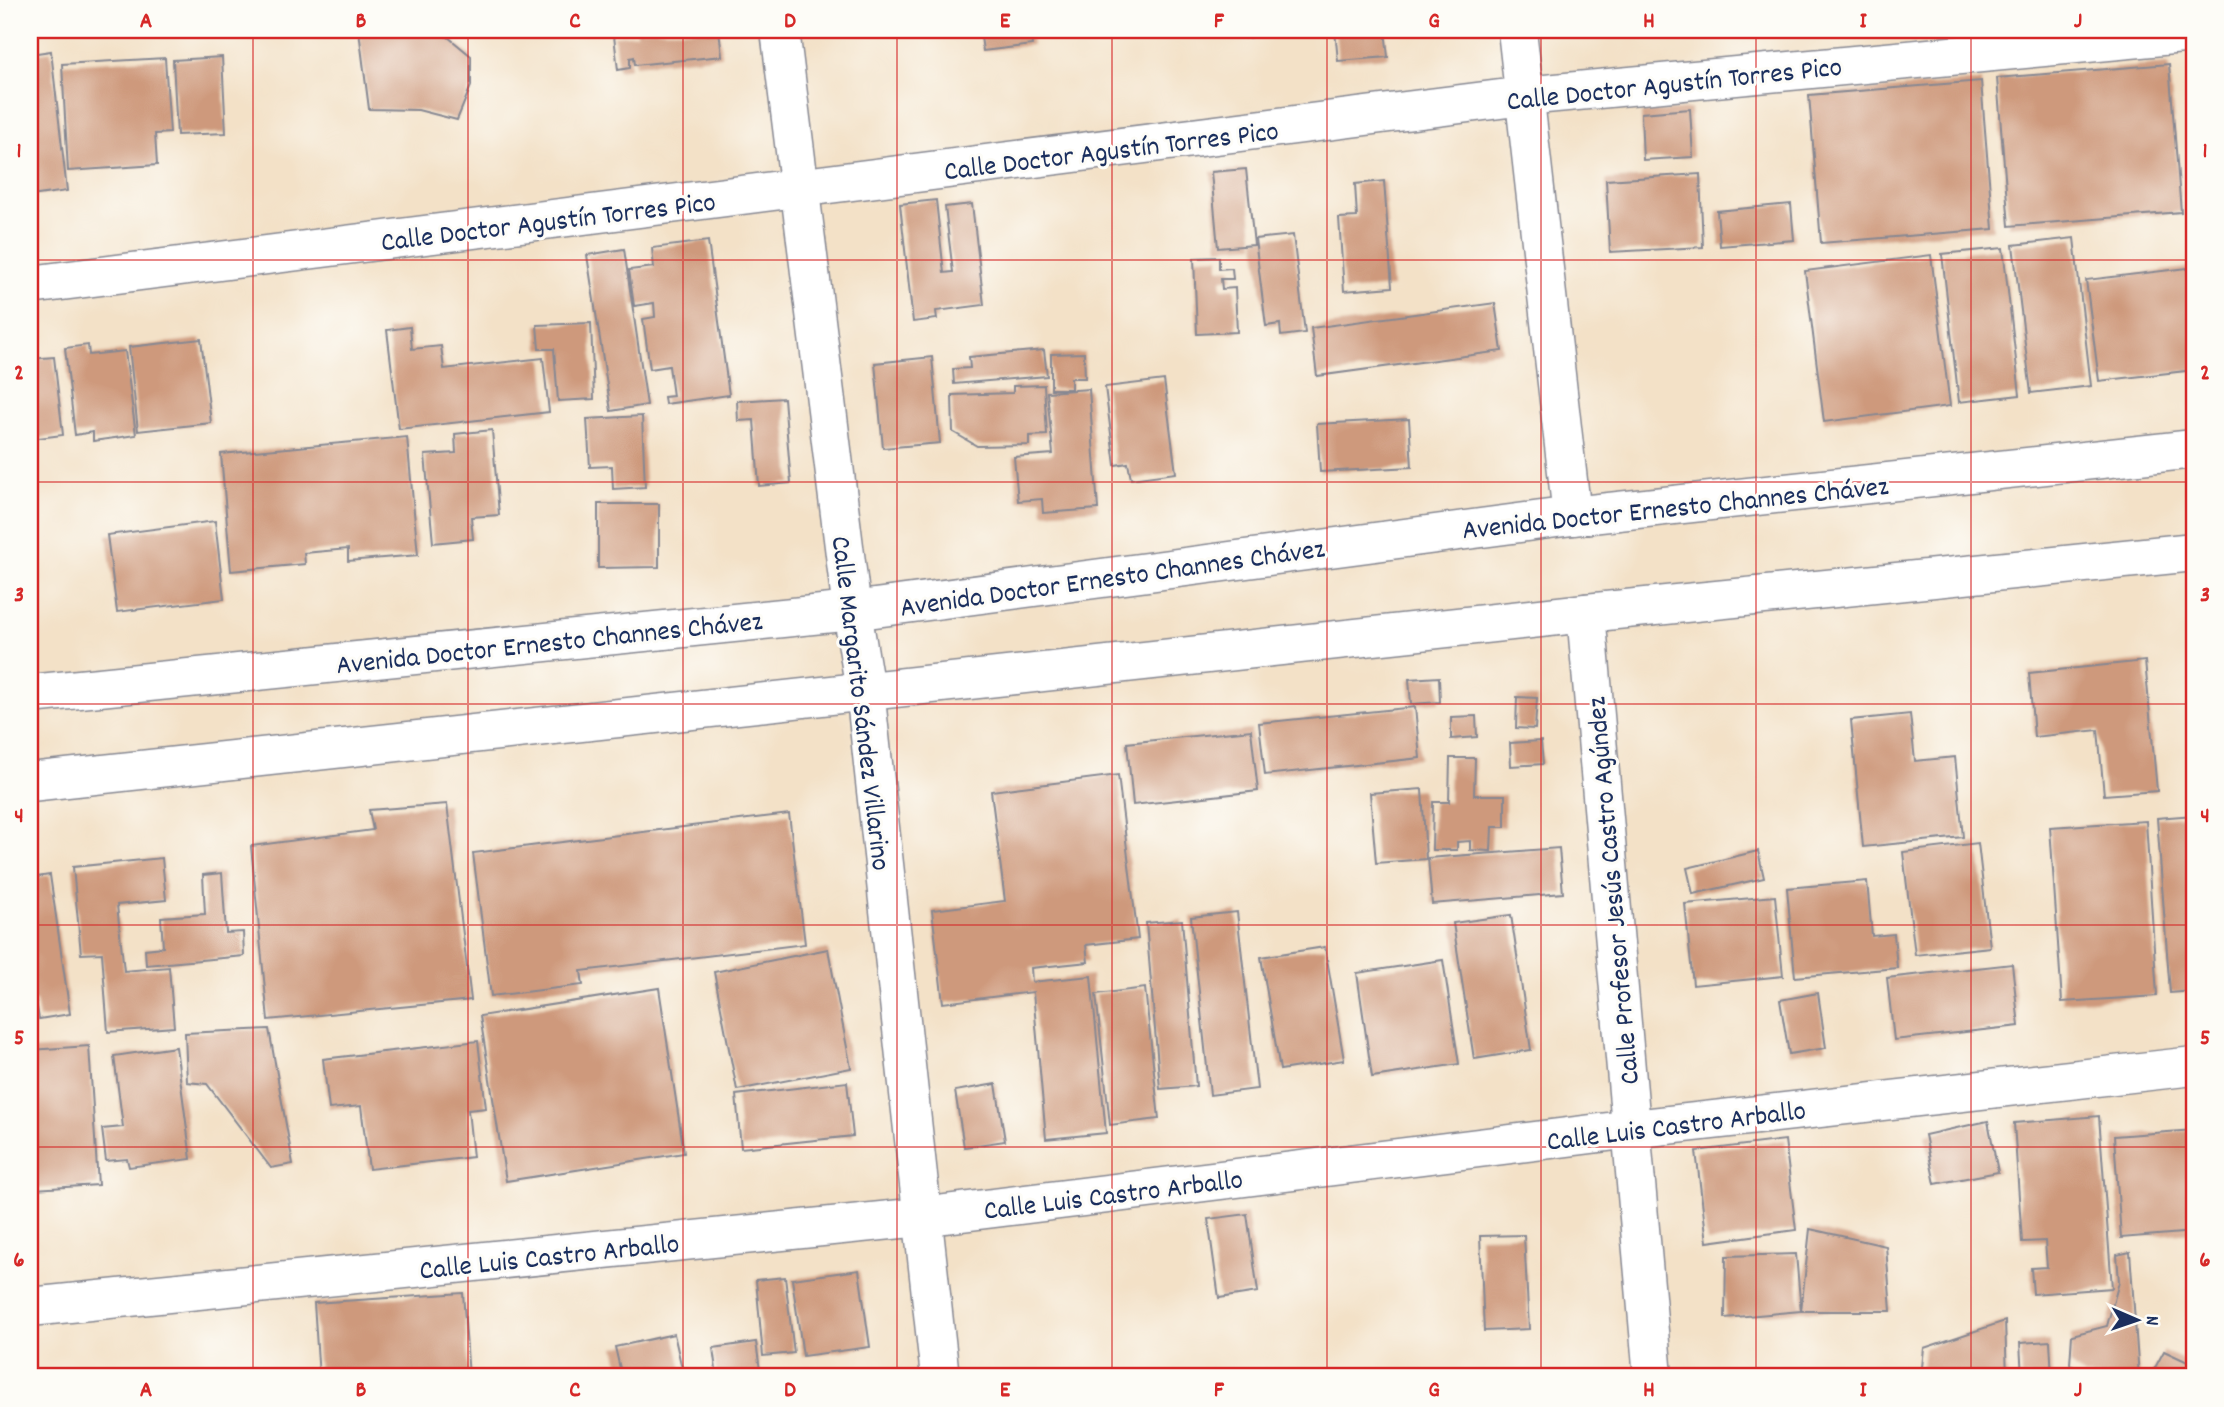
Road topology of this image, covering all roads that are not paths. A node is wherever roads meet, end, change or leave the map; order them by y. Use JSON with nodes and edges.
{"nodes":[{"id":1,"x":780,"y":30,"type":"edge"},
{"id":2,"x":1517,"y":30,"type":"edge"},
{"id":3,"x":2194,"y":33,"type":"edge"},
{"id":4,"x":1524,"y":96,"type":"junction"},
{"id":5,"x":798,"y":189,"type":"junction"},
{"id":6,"x":30,"y":285,"type":"edge"},
{"id":7,"x":2194,"y":449,"type":"edge"},
{"id":8,"x":1573,"y":516,"type":"junction"},
{"id":9,"x":2194,"y":552,"type":"edge"},
{"id":10,"x":852,"y":611,"type":"junction"},
{"id":11,"x":1586,"y":613,"type":"junction"},
{"id":12,"x":865,"y":690,"type":"junction"},
{"id":13,"x":30,"y":694,"type":"edge"},
{"id":14,"x":30,"y":782,"type":"edge"},
{"id":15,"x":2194,"y":1066,"type":"edge"},
{"id":16,"x":1632,"y":1129,"type":"junction"},
{"id":17,"x":921,"y":1217,"type":"junction"},
{"id":18,"x":30,"y":1307,"type":"edge"},
{"id":19,"x":940,"y":1377,"type":"edge"},
{"id":20,"x":1653,"y":1377,"type":"edge"}],
"edges":[{"from":1,"to":5,"type":"street","name":"Calle Margarito Sández Villarino"},
{"from":2,"to":4,"type":"street"},
{"from":3,"to":4,"type":"street","name":"Calle Doctor Agustín Torres Pico"},
{"from":4,"to":5,"type":"street","name":"Calle Doctor Agustín Torres Pico"},
{"from":4,"to":8,"type":"street"},
{"from":5,"to":6,"type":"street","name":"Calle Doctor Agustín Torres Pico"},
{"from":5,"to":10,"type":"street","name":"Calle Margarito Sández Villarino"},
{"from":7,"to":8,"type":"street","name":"Avenida Doctor Ernesto Channes Chávez"},
{"from":8,"to":10,"type":"street","name":"Avenida Doctor Ernesto Channes Chávez"},
{"from":9,"to":11,"type":"street"},
{"from":10,"to":12,"type":"street","name":"Calle Margarito Sández Villarino"},
{"from":10,"to":13,"type":"street","name":"Avenida Doctor Ernesto Channes Chávez"},
{"from":11,"to":12,"type":"street"},
{"from":11,"to":16,"type":"street","name":"Calle Profesor Jesús Castro Agúndez"},
{"from":12,"to":14,"type":"street"},
{"from":12,"to":17,"type":"street","name":"Calle Margarito Sández Villarino"},
{"from":15,"to":16,"type":"street","name":"Calle Luis Castro Arballo"},
{"from":16,"to":17,"type":"street","name":"Calle Luis Castro Arballo"},
{"from":16,"to":20,"type":"street","name":"Calle Profesor Jesús Castro Agúndez"},
{"from":17,"to":18,"type":"street","name":"Calle Luis Castro Arballo"},
{"from":17,"to":19,"type":"street","name":"Calle Margarito Sández Villarino"}]}
